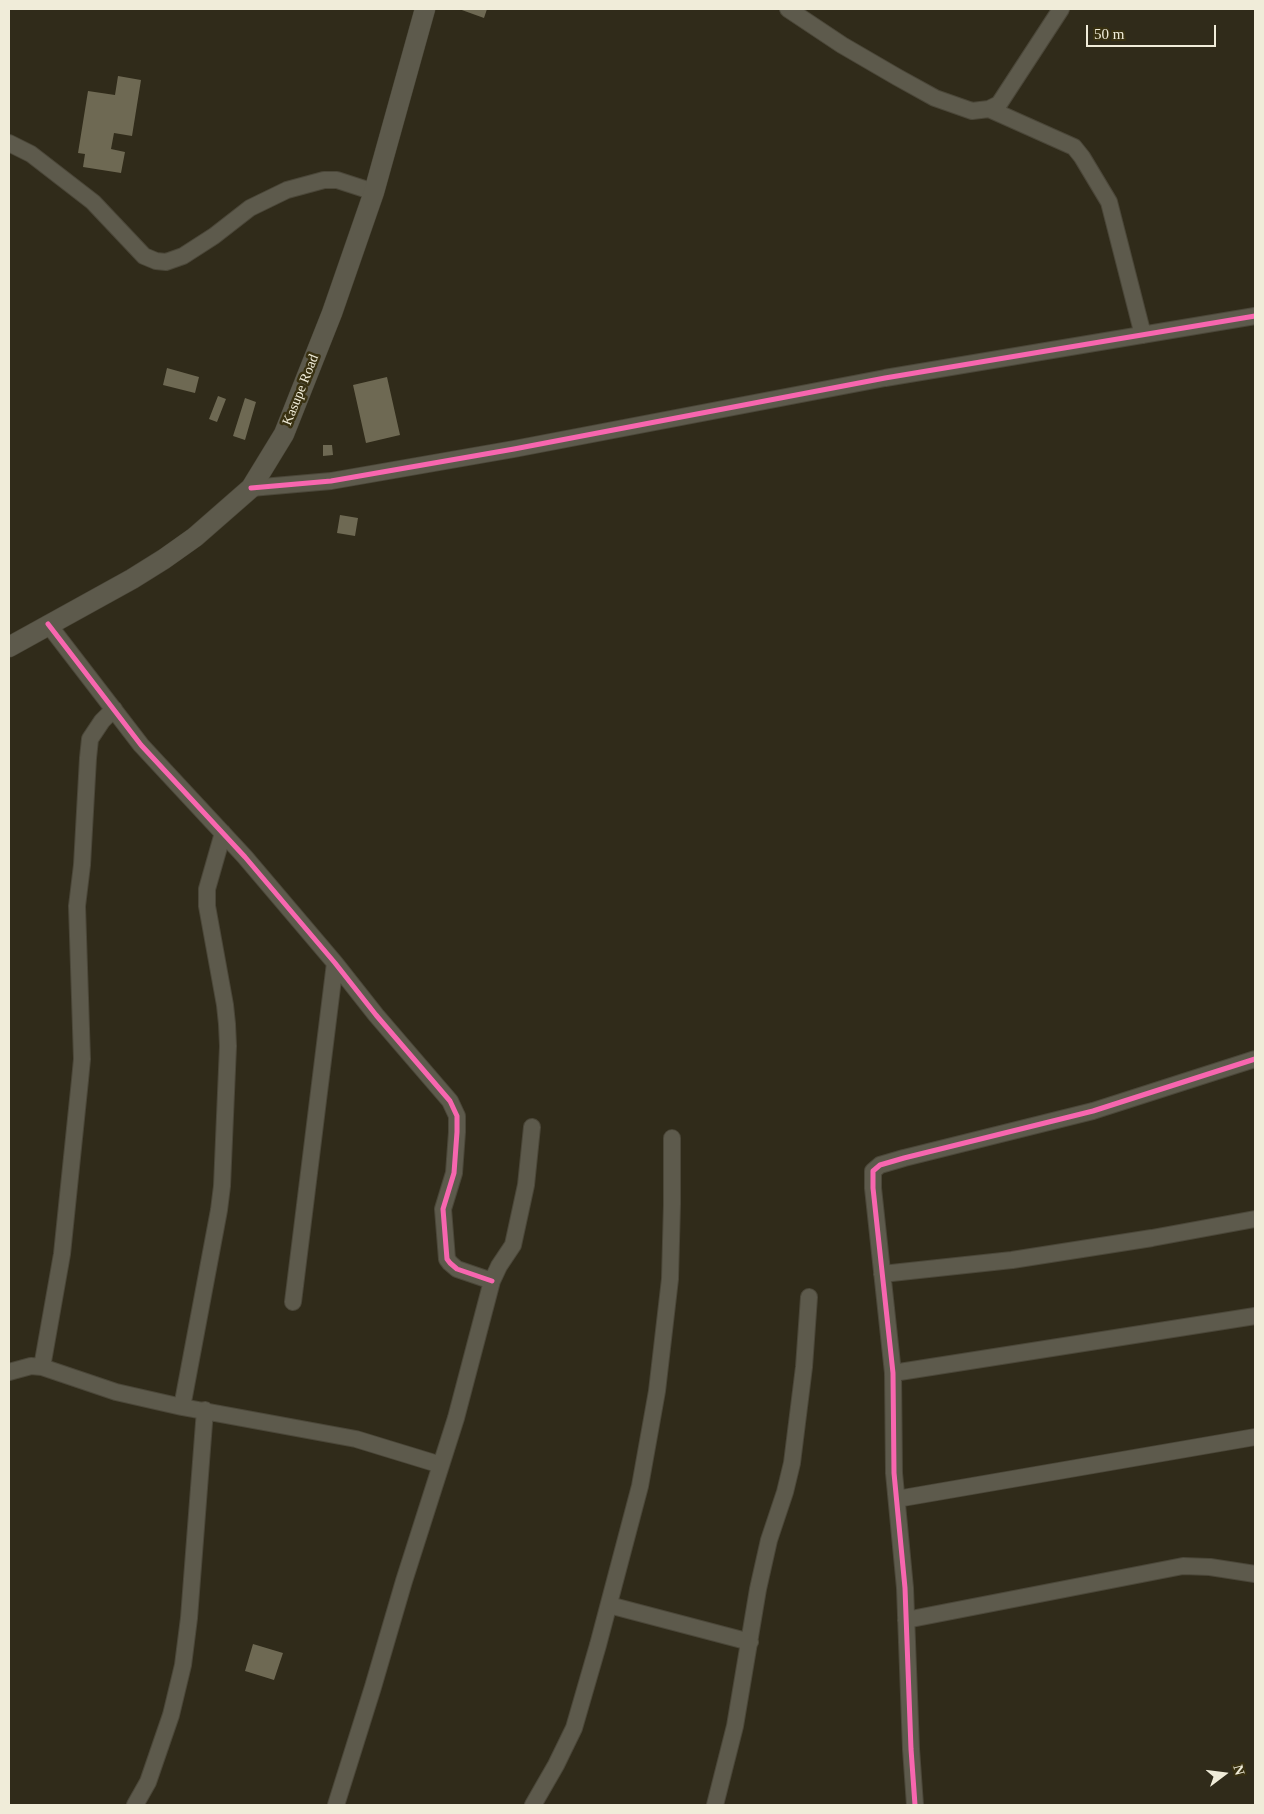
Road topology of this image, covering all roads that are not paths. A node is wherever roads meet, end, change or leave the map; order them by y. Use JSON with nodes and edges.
{"nodes":[{"id":1,"x":425,"y":9,"type":"edge"},
{"id":2,"x":788,"y":9,"type":"edge"},
{"id":3,"x":1061,"y":9,"type":"edge"},
{"id":4,"x":989,"y":109,"type":"junction"},
{"id":5,"x":9,"y":142,"type":"edge"},
{"id":6,"x":374,"y":192,"type":"junction"},
{"id":7,"x":1255,"y":316,"type":"edge"},
{"id":8,"x":1143,"y":335,"type":"junction"},
{"id":9,"x":251,"y":488,"type":"junction"},
{"id":10,"x":48,"y":624,"type":"junction"},
{"id":11,"x":9,"y":647,"type":"edge"},
{"id":12,"x":114,"y":709,"type":"junction"},
{"id":13,"x":223,"y":833,"type":"junction"},
{"id":14,"x":335,"y":963,"type":"junction"},
{"id":15,"x":1255,"y":1059,"type":"edge"},
{"id":16,"x":532,"y":1127,"type":"dead end"},
{"id":17,"x":672,"y":1138,"type":"dead end"},
{"id":18,"x":1255,"y":1218,"type":"edge"},
{"id":19,"x":882,"y":1274,"type":"junction"},
{"id":20,"x":492,"y":1281,"type":"junction"},
{"id":21,"x":809,"y":1297,"type":"dead end"},
{"id":22,"x":293,"y":1302,"type":"dead end"},
{"id":23,"x":1255,"y":1316,"type":"edge"},
{"id":24,"x":42,"y":1367,"type":"junction"},
{"id":25,"x":9,"y":1372,"type":"edge"},
{"id":26,"x":893,"y":1373,"type":"junction"},
{"id":27,"x":182,"y":1406,"type":"junction"},
{"id":28,"x":205,"y":1410,"type":"junction"},
{"id":29,"x":1255,"y":1437,"type":"edge"},
{"id":30,"x":441,"y":1465,"type":"junction"},
{"id":31,"x":897,"y":1500,"type":"junction"},
{"id":32,"x":1255,"y":1574,"type":"edge"},
{"id":33,"x":609,"y":1605,"type":"junction"},
{"id":34,"x":906,"y":1620,"type":"junction"},
{"id":35,"x":750,"y":1642,"type":"junction"},
{"id":36,"x":135,"y":1805,"type":"edge"},
{"id":37,"x":336,"y":1805,"type":"edge"},
{"id":38,"x":533,"y":1805,"type":"edge"},
{"id":39,"x":715,"y":1805,"type":"edge"},
{"id":40,"x":914,"y":1805,"type":"edge"}],
"edges":[{"from":1,"to":6,"type":"street","name":"Kasupe Road"},
{"from":2,"to":4,"type":"street"},
{"from":3,"to":4,"type":"street"},
{"from":4,"to":8,"type":"street"},
{"from":5,"to":6,"type":"street"},
{"from":6,"to":9,"type":"street","name":"Kasupe Road"},
{"from":7,"to":8,"type":"street"},
{"from":8,"to":9,"type":"street"},
{"from":9,"to":10,"type":"street","name":"Kasupe Road"},
{"from":10,"to":11,"type":"street","name":"Kasupe Road"},
{"from":10,"to":12,"type":"street"},
{"from":12,"to":13,"type":"street"},
{"from":12,"to":24,"type":"street"},
{"from":13,"to":14,"type":"street"},
{"from":13,"to":27,"type":"street"},
{"from":14,"to":20,"type":"street"},
{"from":14,"to":22,"type":"street"},
{"from":15,"to":19,"type":"street"},
{"from":16,"to":20,"type":"street"},
{"from":17,"to":33,"type":"street"},
{"from":18,"to":19,"type":"street"},
{"from":19,"to":26,"type":"street"},
{"from":20,"to":30,"type":"street"},
{"from":21,"to":35,"type":"street"},
{"from":23,"to":26,"type":"street"},
{"from":24,"to":25,"type":"street"},
{"from":24,"to":27,"type":"street"},
{"from":26,"to":31,"type":"street"},
{"from":27,"to":28,"type":"street"},
{"from":28,"to":30,"type":"street"},
{"from":28,"to":36,"type":"street"},
{"from":29,"to":31,"type":"street"},
{"from":30,"to":37,"type":"street"},
{"from":31,"to":34,"type":"street"},
{"from":32,"to":34,"type":"street"},
{"from":33,"to":35,"type":"street"},
{"from":33,"to":38,"type":"street"},
{"from":34,"to":40,"type":"street"},
{"from":35,"to":39,"type":"street"}]}
